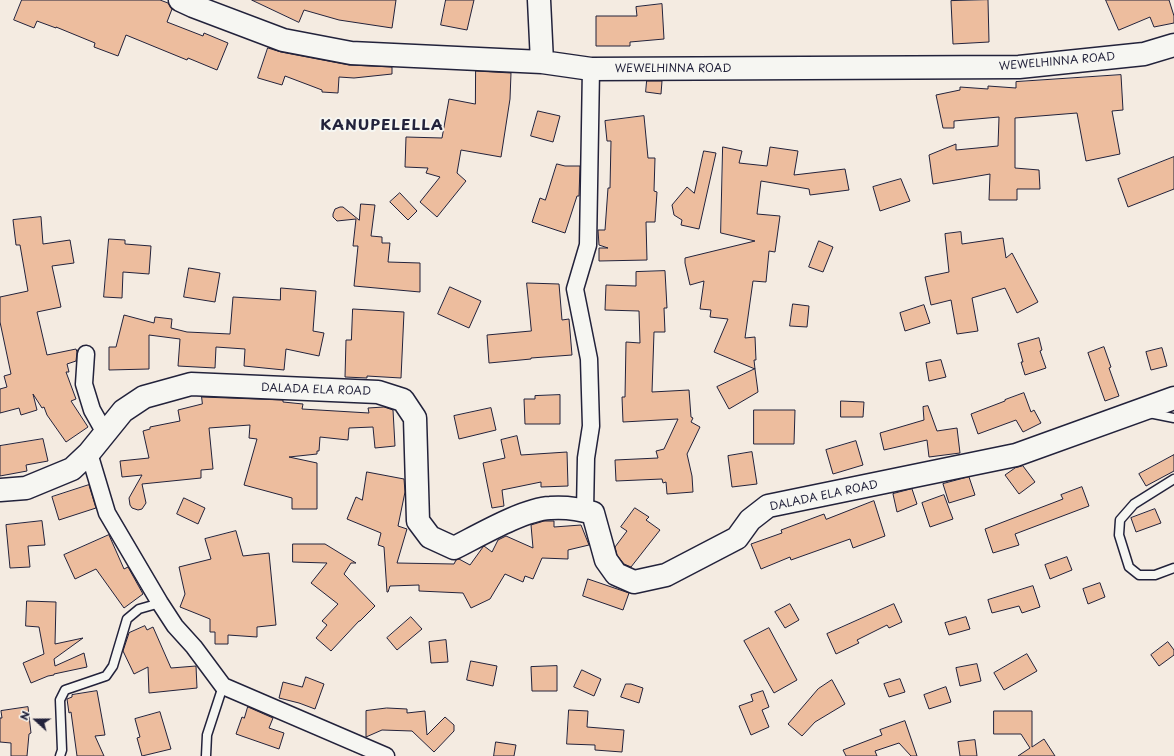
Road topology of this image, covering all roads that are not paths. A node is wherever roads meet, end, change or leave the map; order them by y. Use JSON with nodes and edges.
{"nodes":[{"id":1,"x":180,"y":0,"type":"edge"},
{"id":2,"x":539,"y":0,"type":"edge"},
{"id":3,"x":1174,"y":44,"type":"edge"},
{"id":4,"x":542,"y":62,"type":"junction"},
{"id":5,"x":591,"y":69,"type":"junction"},
{"id":6,"x":86,"y":354,"type":"dead end"},
{"id":7,"x":1174,"y":398,"type":"edge"},
{"id":8,"x":1136,"y":411,"type":"junction"},
{"id":9,"x":1174,"y":418,"type":"edge"},
{"id":10,"x":105,"y":433,"type":"junction"},
{"id":11,"x":89,"y":453,"type":"junction"},
{"id":12,"x":1174,"y":479,"type":"edge"},
{"id":13,"x":0,"y":490,"type":"edge"},
{"id":14,"x":585,"y":511,"type":"junction"},
{"id":15,"x":1174,"y":568,"type":"edge"},
{"id":16,"x":160,"y":602,"type":"junction"},
{"id":17,"x":223,"y":686,"type":"junction"},
{"id":18,"x":60,"y":756,"type":"edge"},
{"id":19,"x":206,"y":756,"type":"edge"},
{"id":20,"x":386,"y":756,"type":"edge"}],
"edges":[{"from":1,"to":4,"type":"street","name":"WEWELHINNA ROAD"},
{"from":2,"to":4,"type":"street"},
{"from":3,"to":5,"type":"street","name":"WEWELHINNA ROAD"},
{"from":4,"to":5,"type":"street","name":"WEWELHINNA ROAD"},
{"from":5,"to":14,"type":"street"},
{"from":6,"to":10,"type":"street"},
{"from":7,"to":8,"type":"street","name":"DALADA ELA ROAD"},
{"from":8,"to":9,"type":"lane"},
{"from":8,"to":14,"type":"street","name":"DALADA ELA ROAD"},
{"from":10,"to":11,"type":"street","name":"DALADA ELA ROAD"},
{"from":10,"to":14,"type":"street","name":"DALADA ELA ROAD"},
{"from":11,"to":13,"type":"street","name":"DALADA ELA ROAD"},
{"from":11,"to":16,"type":"street"},
{"from":12,"to":15,"type":"lane"},
{"from":16,"to":17,"type":"street"},
{"from":16,"to":18,"type":"lane"},
{"from":17,"to":19,"type":"lane"},
{"from":17,"to":20,"type":"street"}]}
